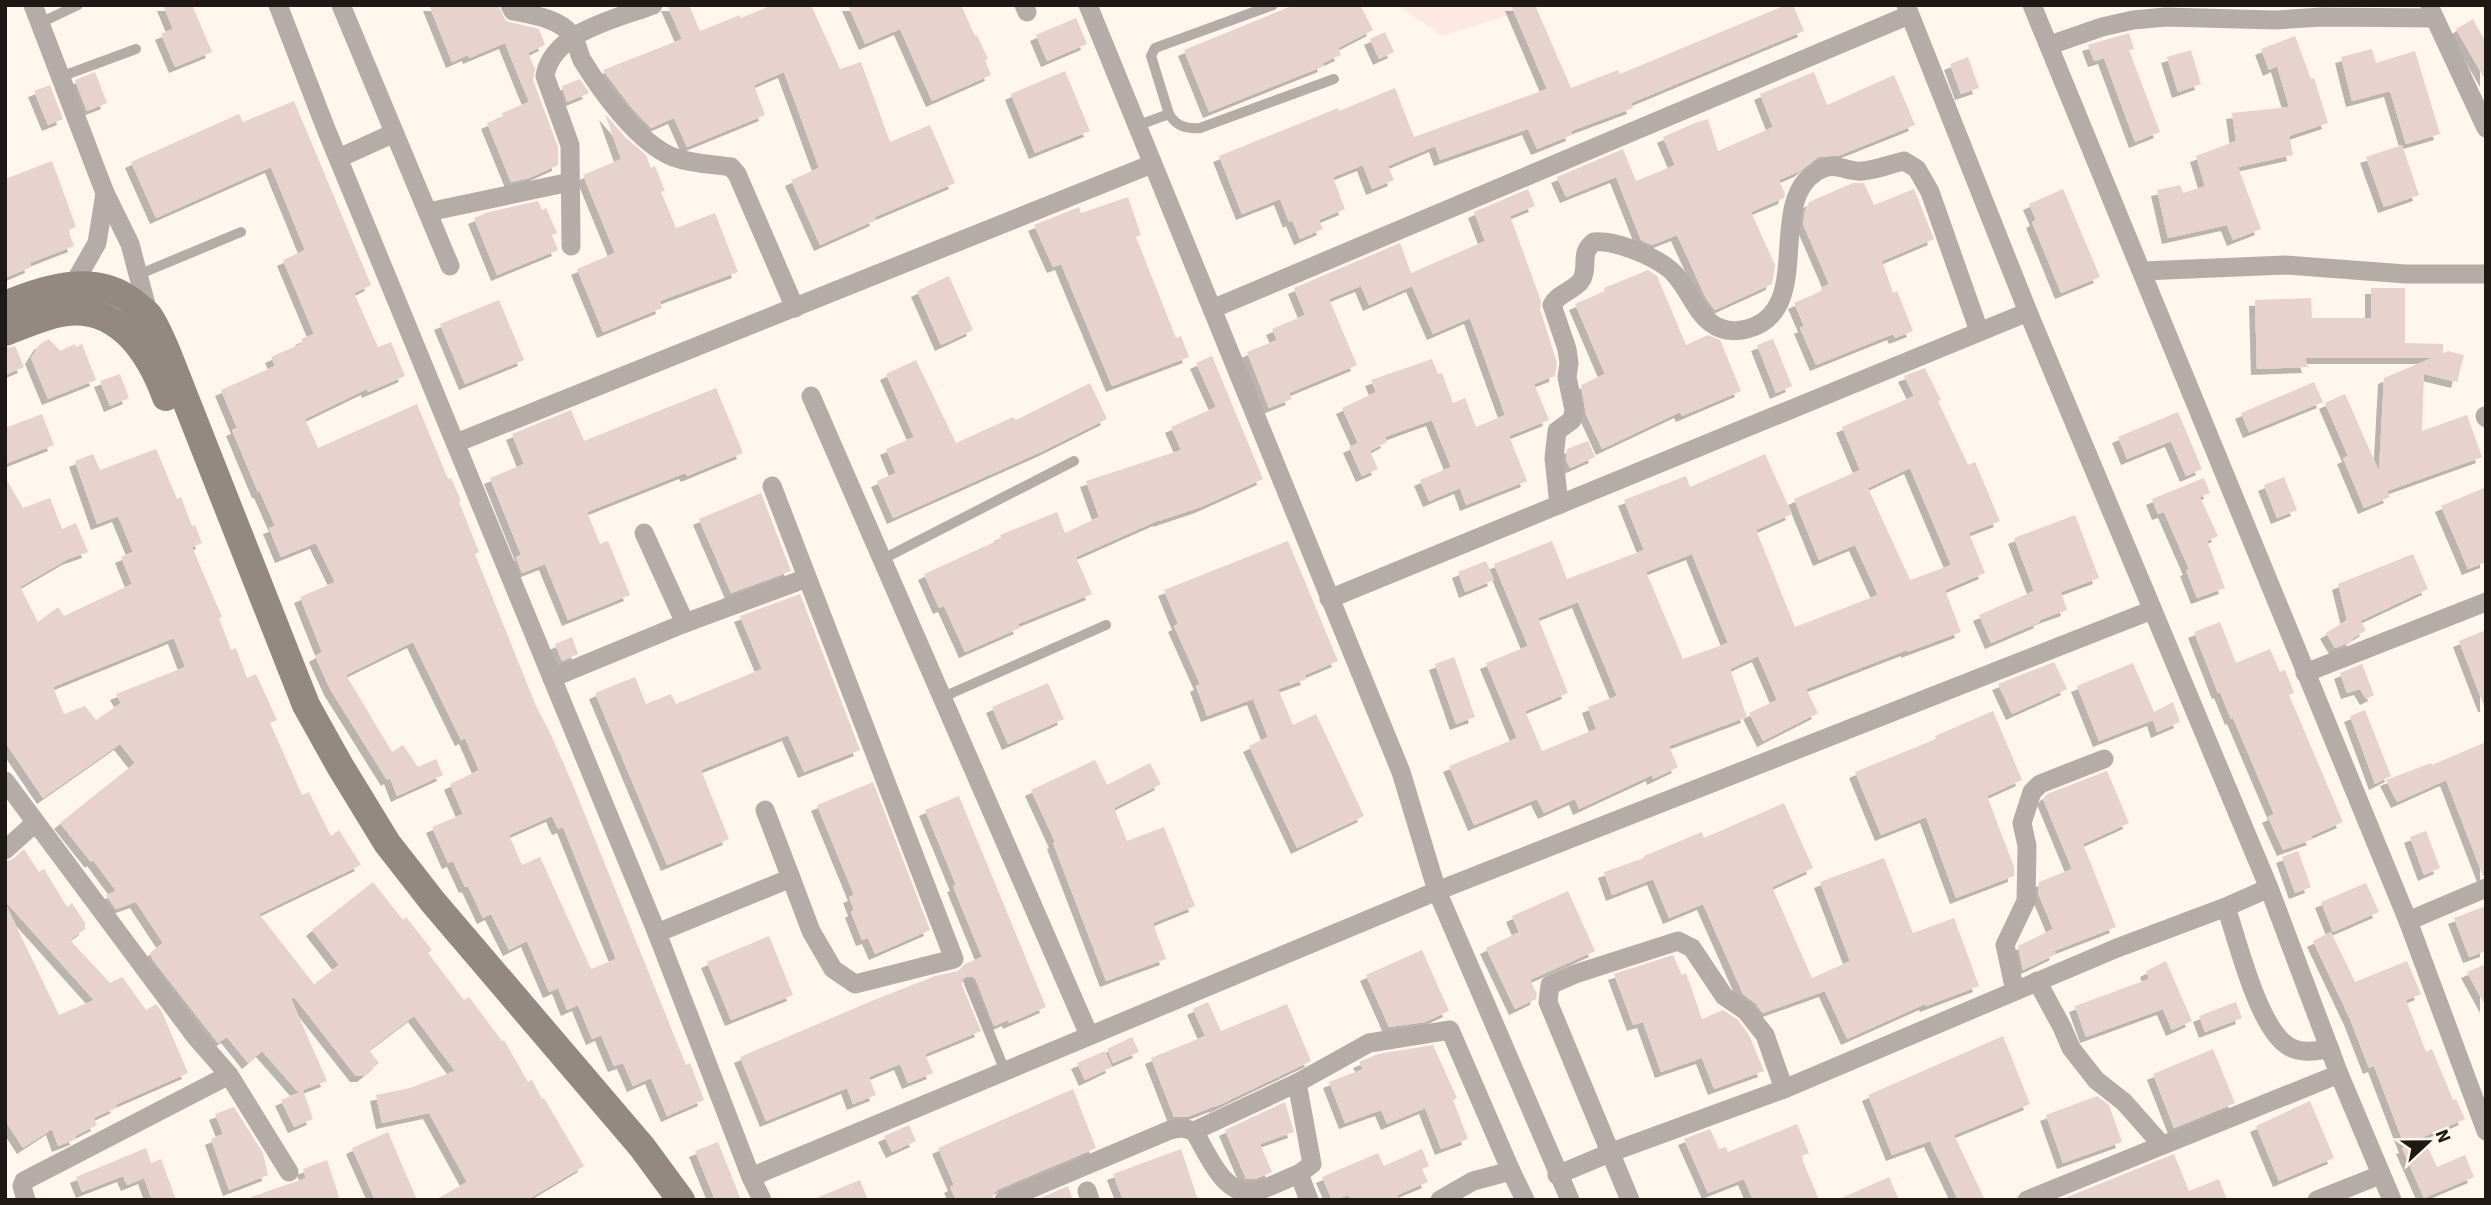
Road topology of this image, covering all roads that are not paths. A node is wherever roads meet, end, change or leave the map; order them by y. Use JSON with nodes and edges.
{"nodes":[{"id":1,"x":78,"y":5,"type":"edge"},
{"id":2,"x":278,"y":5,"type":"edge"},
{"id":3,"x":341,"y":5,"type":"edge"},
{"id":4,"x":510,"y":5,"type":"edge"},
{"id":5,"x":653,"y":5,"type":"edge"},
{"id":6,"x":1088,"y":5,"type":"edge"},
{"id":7,"x":1273,"y":5,"type":"edge"},
{"id":8,"x":2032,"y":5,"type":"edge"},
{"id":9,"x":1907,"y":10,"type":"edge"},
{"id":10,"x":2169,"y":11,"type":"edge"},
{"id":11,"x":2431,"y":12,"type":"edge"},
{"id":12,"x":37,"y":14,"type":"edge"},
{"id":13,"x":573,"y":35,"type":"junction"},
{"id":14,"x":2050,"y":45,"type":"junction"},
{"id":15,"x":136,"y":49,"type":"dead end"},
{"id":16,"x":60,"y":77,"type":"junction"},
{"id":17,"x":1334,"y":79,"type":"dead end"},
{"id":18,"x":1169,"y":114,"type":"junction"},
{"id":19,"x":1136,"y":126,"type":"junction"},
{"id":20,"x":2486,"y":128,"type":"edge"},
{"id":21,"x":394,"y":133,"type":"junction"},
{"id":22,"x":339,"y":158,"type":"junction"},
{"id":23,"x":1152,"y":164,"type":"junction"},
{"id":24,"x":570,"y":182,"type":"junction"},
{"id":25,"x":105,"y":193,"type":"junction"},
{"id":26,"x":428,"y":212,"type":"junction"},
{"id":27,"x":241,"y":232,"type":"dead end"},
{"id":28,"x":571,"y":246,"type":"dead end"},
{"id":29,"x":450,"y":266,"type":"dead end"},
{"id":30,"x":2143,"y":271,"type":"junction"},
{"id":31,"x":140,"y":274,"type":"junction"},
{"id":32,"x":2486,"y":274,"type":"edge"},
{"id":33,"x":73,"y":285,"type":"junction"},
{"id":34,"x":5,"y":305,"type":"edge"},
{"id":35,"x":794,"y":307,"type":"junction"},
{"id":36,"x":1212,"y":309,"type":"junction"},
{"id":37,"x":2028,"y":312,"type":"junction"},
{"id":38,"x":149,"y":316,"type":"junction"},
{"id":39,"x":1979,"y":331,"type":"junction"},
{"id":40,"x":5,"y":332,"type":"edge"},
{"id":41,"x":811,"y":396,"type":"dead end"},
{"id":42,"x":456,"y":443,"type":"junction"},
{"id":43,"x":1074,"y":461,"type":"dead end"},
{"id":44,"x":772,"y":486,"type":"dead end"},
{"id":45,"x":1559,"y":505,"type":"junction"},
{"id":46,"x":644,"y":533,"type":"dead end"},
{"id":47,"x":883,"y":559,"type":"junction"},
{"id":48,"x":807,"y":578,"type":"junction"},
{"id":49,"x":1329,"y":599,"type":"junction"},
{"id":50,"x":2486,"y":602,"type":"edge"},
{"id":51,"x":2152,"y":610,"type":"junction"},
{"id":52,"x":685,"y":623,"type":"junction"},
{"id":53,"x":1106,"y":625,"type":"dead end"},
{"id":54,"x":2305,"y":673,"type":"junction"},
{"id":55,"x":552,"y":677,"type":"junction"},
{"id":56,"x":943,"y":697,"type":"junction"},
{"id":57,"x":2104,"y":758,"type":"dead end"},
{"id":58,"x":5,"y":781,"type":"edge"},
{"id":59,"x":765,"y":810,"type":"dead end"},
{"id":60,"x":35,"y":823,"type":"junction"},
{"id":61,"x":5,"y":850,"type":"edge"},
{"id":62,"x":791,"y":878,"type":"junction"},
{"id":63,"x":2269,"y":888,"type":"junction"},
{"id":64,"x":2486,"y":888,"type":"edge"},
{"id":65,"x":1437,"y":891,"type":"junction"},
{"id":66,"x":2227,"y":907,"type":"junction"},
{"id":67,"x":2408,"y":921,"type":"junction"},
{"id":68,"x":657,"y":933,"type":"junction"},
{"id":69,"x":2037,"y":981,"type":"junction"},
{"id":70,"x":970,"y":983,"type":"dead end"},
{"id":71,"x":2015,"y":991,"type":"junction"},
{"id":72,"x":1089,"y":1035,"type":"junction"},
{"id":73,"x":2330,"y":1049,"type":"junction"},
{"id":74,"x":1005,"y":1071,"type":"junction"},
{"id":75,"x":229,"y":1074,"type":"junction"},
{"id":76,"x":2339,"y":1074,"type":"junction"},
{"id":77,"x":1297,"y":1083,"type":"junction"},
{"id":78,"x":1784,"y":1090,"type":"junction"},
{"id":79,"x":1194,"y":1131,"type":"junction"},
{"id":80,"x":2486,"y":1131,"type":"edge"},
{"id":81,"x":2162,"y":1145,"type":"junction"},
{"id":82,"x":1612,"y":1152,"type":"junction"},
{"id":83,"x":1511,"y":1171,"type":"junction"},
{"id":84,"x":289,"y":1172,"type":"dead end"},
{"id":85,"x":1298,"y":1174,"type":"junction"},
{"id":86,"x":1557,"y":1175,"type":"junction"},
{"id":87,"x":2380,"y":1175,"type":"junction"},
{"id":88,"x":751,"y":1177,"type":"junction"},
{"id":89,"x":1448,"y":1198,"type":"edge"},
{"id":90,"x":1566,"y":1198,"type":"edge"},
{"id":91,"x":26,"y":1200,"type":"edge"},
{"id":92,"x":661,"y":1200,"type":"edge"},
{"id":93,"x":681,"y":1200,"type":"edge"},
{"id":94,"x":762,"y":1200,"type":"edge"},
{"id":95,"x":1004,"y":1200,"type":"edge"},
{"id":96,"x":1309,"y":1200,"type":"edge"},
{"id":97,"x":1525,"y":1200,"type":"edge"},
{"id":98,"x":1630,"y":1200,"type":"edge"},
{"id":99,"x":2027,"y":1200,"type":"edge"},
{"id":100,"x":2317,"y":1200,"type":"edge"},
{"id":101,"x":2392,"y":1200,"type":"edge"}],
"edges":[{"from":1,"to":12,"type":"lane"},
{"from":2,"to":22,"type":"street"},
{"from":3,"to":21,"type":"street"},
{"from":4,"to":13,"type":"street"},
{"from":5,"to":13,"type":"street"},
{"from":6,"to":19,"type":"street"},
{"from":7,"to":18,"type":"lane"},
{"from":8,"to":14,"type":"street"},
{"from":9,"to":36,"type":"street"},
{"from":9,"to":37,"type":"street"},
{"from":10,"to":11,"type":"street"},
{"from":10,"to":14,"type":"street"},
{"from":11,"to":20,"type":"street"},
{"from":12,"to":16,"type":"street"},
{"from":13,"to":24,"type":"street"},
{"from":13,"to":35,"type":"street"},
{"from":14,"to":30,"type":"street"},
{"from":15,"to":16,"type":"lane"},
{"from":16,"to":25,"type":"street"},
{"from":17,"to":18,"type":"lane"},
{"from":18,"to":19,"type":"lane"},
{"from":19,"to":23,"type":"street"},
{"from":21,"to":22,"type":"street"},
{"from":21,"to":26,"type":"street"},
{"from":22,"to":42,"type":"street"},
{"from":23,"to":35,"type":"street"},
{"from":23,"to":36,"type":"street"},
{"from":24,"to":26,"type":"street"},
{"from":24,"to":28,"type":"street"},
{"from":25,"to":31,"type":"street"},
{"from":25,"to":33,"type":"street"},
{"from":26,"to":29,"type":"street"},
{"from":27,"to":31,"type":"lane"},
{"from":30,"to":32,"type":"street"},
{"from":30,"to":54,"type":"street"},
{"from":31,"to":38,"type":"street"},
{"from":33,"to":34,"type":"street"},
{"from":33,"to":38,"type":"street"},
{"from":35,"to":42,"type":"street"},
{"from":36,"to":49,"type":"street"},
{"from":37,"to":39,"type":"street"},
{"from":37,"to":51,"type":"street"},
{"from":38,"to":93,"type":"street"},
{"from":39,"to":45,"type":"street"},
{"from":39,"to":45,"type":"street"},
{"from":40,"to":92,"type":"street"},
{"from":41,"to":47,"type":"street"},
{"from":42,"to":55,"type":"street"},
{"from":43,"to":47,"type":"lane"},
{"from":44,"to":48,"type":"street"},
{"from":45,"to":49,"type":"street"},
{"from":46,"to":52,"type":"street"},
{"from":47,"to":56,"type":"street"},
{"from":48,"to":52,"type":"street"},
{"from":48,"to":62,"type":"street"},
{"from":49,"to":65,"type":"street"},
{"from":50,"to":54,"type":"street"},
{"from":51,"to":63,"type":"street"},
{"from":51,"to":65,"type":"street"},
{"from":52,"to":55,"type":"street"},
{"from":53,"to":56,"type":"lane"},
{"from":54,"to":67,"type":"street"},
{"from":55,"to":68,"type":"street"},
{"from":56,"to":72,"type":"street"},
{"from":57,"to":71,"type":"street"},
{"from":58,"to":60,"type":"street"},
{"from":59,"to":62,"type":"street"},
{"from":60,"to":61,"type":"street"},
{"from":60,"to":75,"type":"street"},
{"from":62,"to":68,"type":"street"},
{"from":63,"to":66,"type":"street"},
{"from":63,"to":73,"type":"street"},
{"from":64,"to":67,"type":"street"},
{"from":65,"to":72,"type":"street"},
{"from":65,"to":86,"type":"street"},
{"from":66,"to":69,"type":"street"},
{"from":66,"to":73,"type":"street"},
{"from":67,"to":80,"type":"street"},
{"from":68,"to":88,"type":"street"},
{"from":69,"to":71,"type":"street"},
{"from":69,"to":81,"type":"street"},
{"from":70,"to":74,"type":"lane"},
{"from":71,"to":78,"type":"street"},
{"from":72,"to":74,"type":"street"},
{"from":73,"to":76,"type":"street"},
{"from":74,"to":88,"type":"street"},
{"from":75,"to":84,"type":"street"},
{"from":75,"to":91,"type":"street"},
{"from":76,"to":81,"type":"street"},
{"from":76,"to":87,"type":"street"},
{"from":77,"to":79,"type":"street"},
{"from":77,"to":83,"type":"street"},
{"from":77,"to":85,"type":"street"},
{"from":78,"to":82,"type":"street"},
{"from":78,"to":82,"type":"street"},
{"from":79,"to":85,"type":"street"},
{"from":79,"to":95,"type":"street"},
{"from":81,"to":99,"type":"street"},
{"from":82,"to":86,"type":"street"},
{"from":82,"to":98,"type":"street"},
{"from":83,"to":89,"type":"street"},
{"from":83,"to":97,"type":"street"},
{"from":85,"to":96,"type":"street"},
{"from":86,"to":90,"type":"street"},
{"from":87,"to":100,"type":"street"},
{"from":87,"to":101,"type":"street"},
{"from":88,"to":94,"type":"street"}]}
